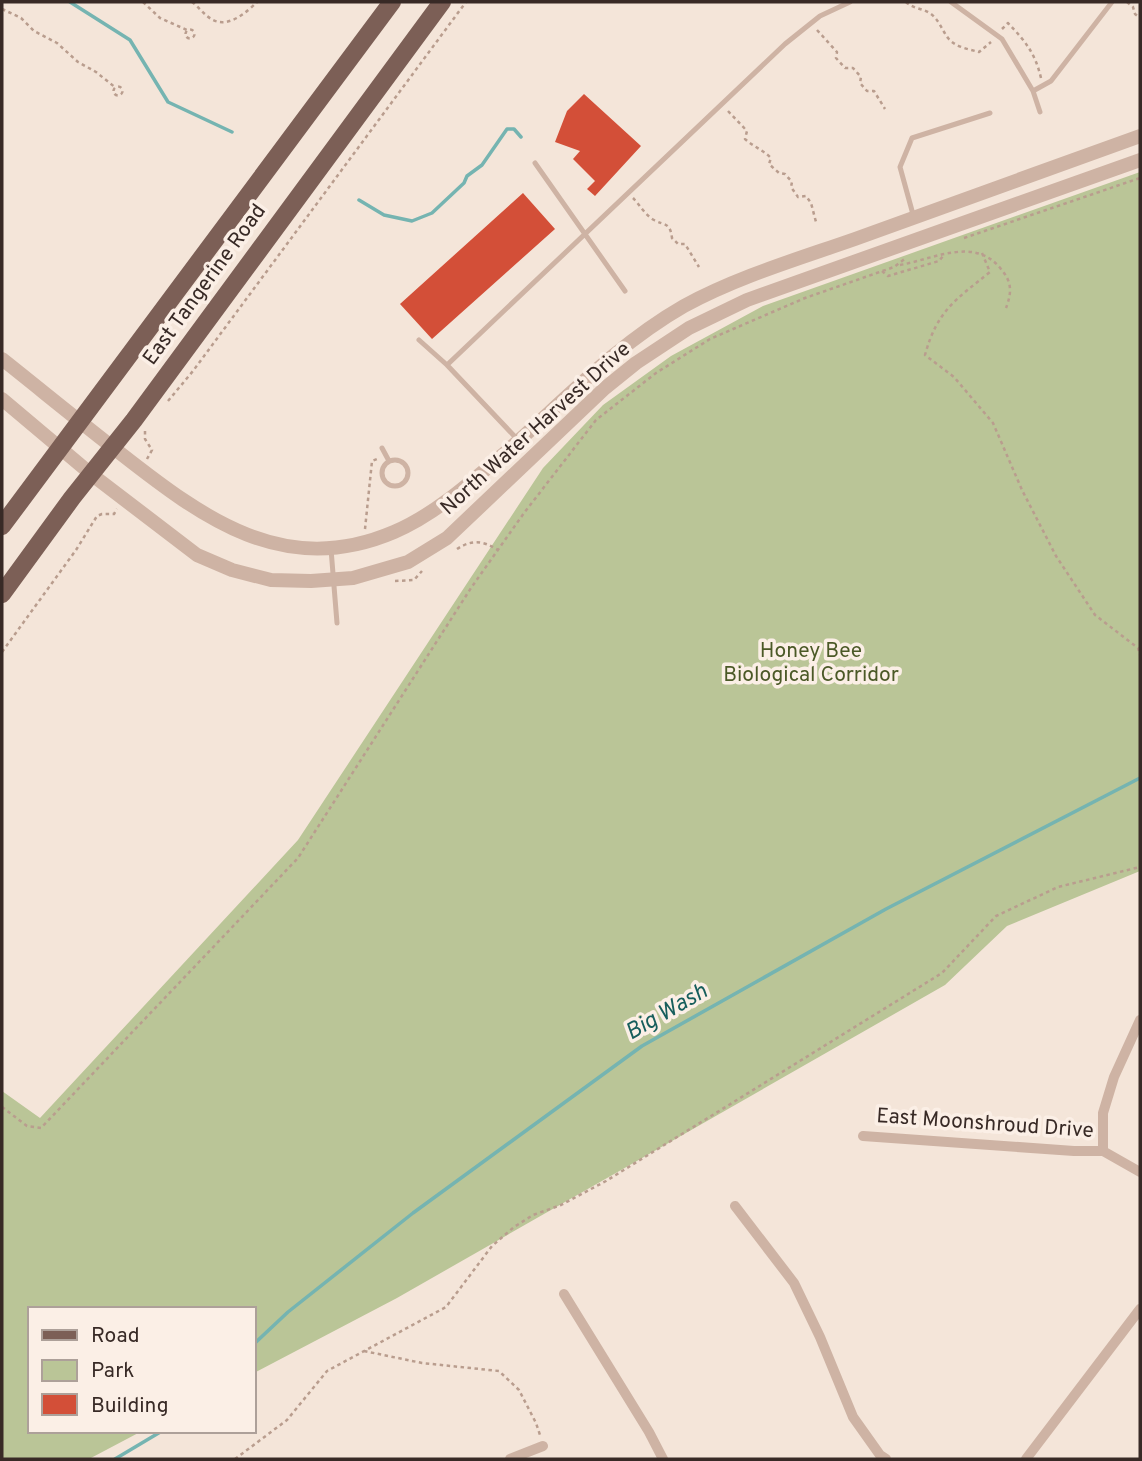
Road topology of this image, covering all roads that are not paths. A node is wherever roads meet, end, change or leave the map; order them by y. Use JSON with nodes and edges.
{"nodes":[{"id":1,"x":392,"y":2,"type":"edge"},
{"id":2,"x":442,"y":2,"type":"edge"},
{"id":3,"x":850,"y":2,"type":"edge"},
{"id":4,"x":951,"y":2,"type":"edge"},
{"id":5,"x":1112,"y":2,"type":"edge"},
{"id":6,"x":1033,"y":91,"type":"junction"},
{"id":7,"x":1040,"y":112,"type":"dead end"},
{"id":8,"x":990,"y":113,"type":"dead end"},
{"id":9,"x":1140,"y":136,"type":"edge"},
{"id":10,"x":1140,"y":160,"type":"edge"},
{"id":11,"x":535,"y":163,"type":"dead end"},
{"id":12,"x":914,"y":218,"type":"junction"},
{"id":13,"x":585,"y":234,"type":"junction"},
{"id":14,"x":625,"y":291,"type":"dead end"},
{"id":15,"x":419,"y":340,"type":"dead end"},
{"id":16,"x":2,"y":359,"type":"edge"},
{"id":17,"x":447,"y":365,"type":"junction"},
{"id":18,"x":2,"y":399,"type":"edge"},
{"id":19,"x":80,"y":422,"type":"junction"},
{"id":20,"x":519,"y":440,"type":"junction"},
{"id":21,"x":112,"y":447,"type":"junction"},
{"id":22,"x":61,"y":448,"type":"junction"},
{"id":23,"x":382,"y":448,"type":"dead end"},
{"id":24,"x":387,"y":458,"type":"junction"},
{"id":25,"x":90,"y":474,"type":"junction"},
{"id":26,"x":2,"y":526,"type":"edge"},
{"id":27,"x":331,"y":548,"type":"junction"},
{"id":28,"x":332,"y":580,"type":"junction"},
{"id":29,"x":2,"y":594,"type":"edge"},
{"id":30,"x":337,"y":623,"type":"dead end"},
{"id":31,"x":1140,"y":1020,"type":"edge"},
{"id":32,"x":863,"y":1136,"type":"dead end"},
{"id":33,"x":1103,"y":1151,"type":"junction"},
{"id":34,"x":1140,"y":1172,"type":"edge"},
{"id":35,"x":735,"y":1206,"type":"dead end"},
{"id":36,"x":564,"y":1294,"type":"dead end"},
{"id":37,"x":1140,"y":1309,"type":"edge"},
{"id":38,"x":543,"y":1446,"type":"road end"},
{"id":39,"x":510,"y":1459,"type":"edge"},
{"id":40,"x":663,"y":1459,"type":"edge"},
{"id":41,"x":886,"y":1459,"type":"edge"},
{"id":42,"x":1026,"y":1459,"type":"edge"}],
"edges":[{"from":1,"to":19,"type":"main road","name":"East Tangerine Road"},
{"from":2,"to":21,"type":"main road","name":"East Tangerine Road"},
{"from":3,"to":13,"type":"lane"},
{"from":4,"to":6,"type":"lane"},
{"from":5,"to":6,"type":"lane"},
{"from":6,"to":7,"type":"lane"},
{"from":8,"to":12,"type":"lane"},
{"from":9,"to":12,"type":"street","name":"North Water Harvest Drive"},
{"from":10,"to":28,"type":"street","name":"North Water Harvest Drive"},
{"from":11,"to":13,"type":"lane"},
{"from":12,"to":20,"type":"street","name":"North Water Harvest Drive"},
{"from":13,"to":14,"type":"lane"},
{"from":13,"to":17,"type":"lane"},
{"from":15,"to":17,"type":"lane"},
{"from":16,"to":19,"type":"street","name":"North Water Harvest Drive"},
{"from":17,"to":20,"type":"lane"},
{"from":18,"to":22,"type":"street","name":"North Water Harvest Drive"},
{"from":19,"to":21,"type":"street","name":"North Water Harvest Drive"},
{"from":19,"to":22,"type":"main road","name":"East Tangerine Road"},
{"from":20,"to":27,"type":"street","name":"North Water Harvest Drive"},
{"from":21,"to":25,"type":"main road","name":"East Tangerine Road"},
{"from":21,"to":27,"type":"street","name":"North Water Harvest Drive"},
{"from":22,"to":25,"type":"street","name":"North Water Harvest Drive"},
{"from":22,"to":26,"type":"main road","name":"East Tangerine Road"},
{"from":23,"to":24,"type":"lane"},
{"from":24,"to":24,"type":"lane"},
{"from":25,"to":28,"type":"street","name":"North Water Harvest Drive"},
{"from":25,"to":29,"type":"main road","name":"East Tangerine Road"},
{"from":27,"to":28,"type":"lane"},
{"from":28,"to":30,"type":"lane"},
{"from":31,"to":33,"type":"street"},
{"from":32,"to":33,"type":"street","name":"East Moonshroud Drive"},
{"from":33,"to":34,"type":"street","name":"East Moonshroud Drive"},
{"from":35,"to":41,"type":"street"},
{"from":36,"to":40,"type":"street"},
{"from":37,"to":42,"type":"street"},
{"from":38,"to":39,"type":"street"}]}
